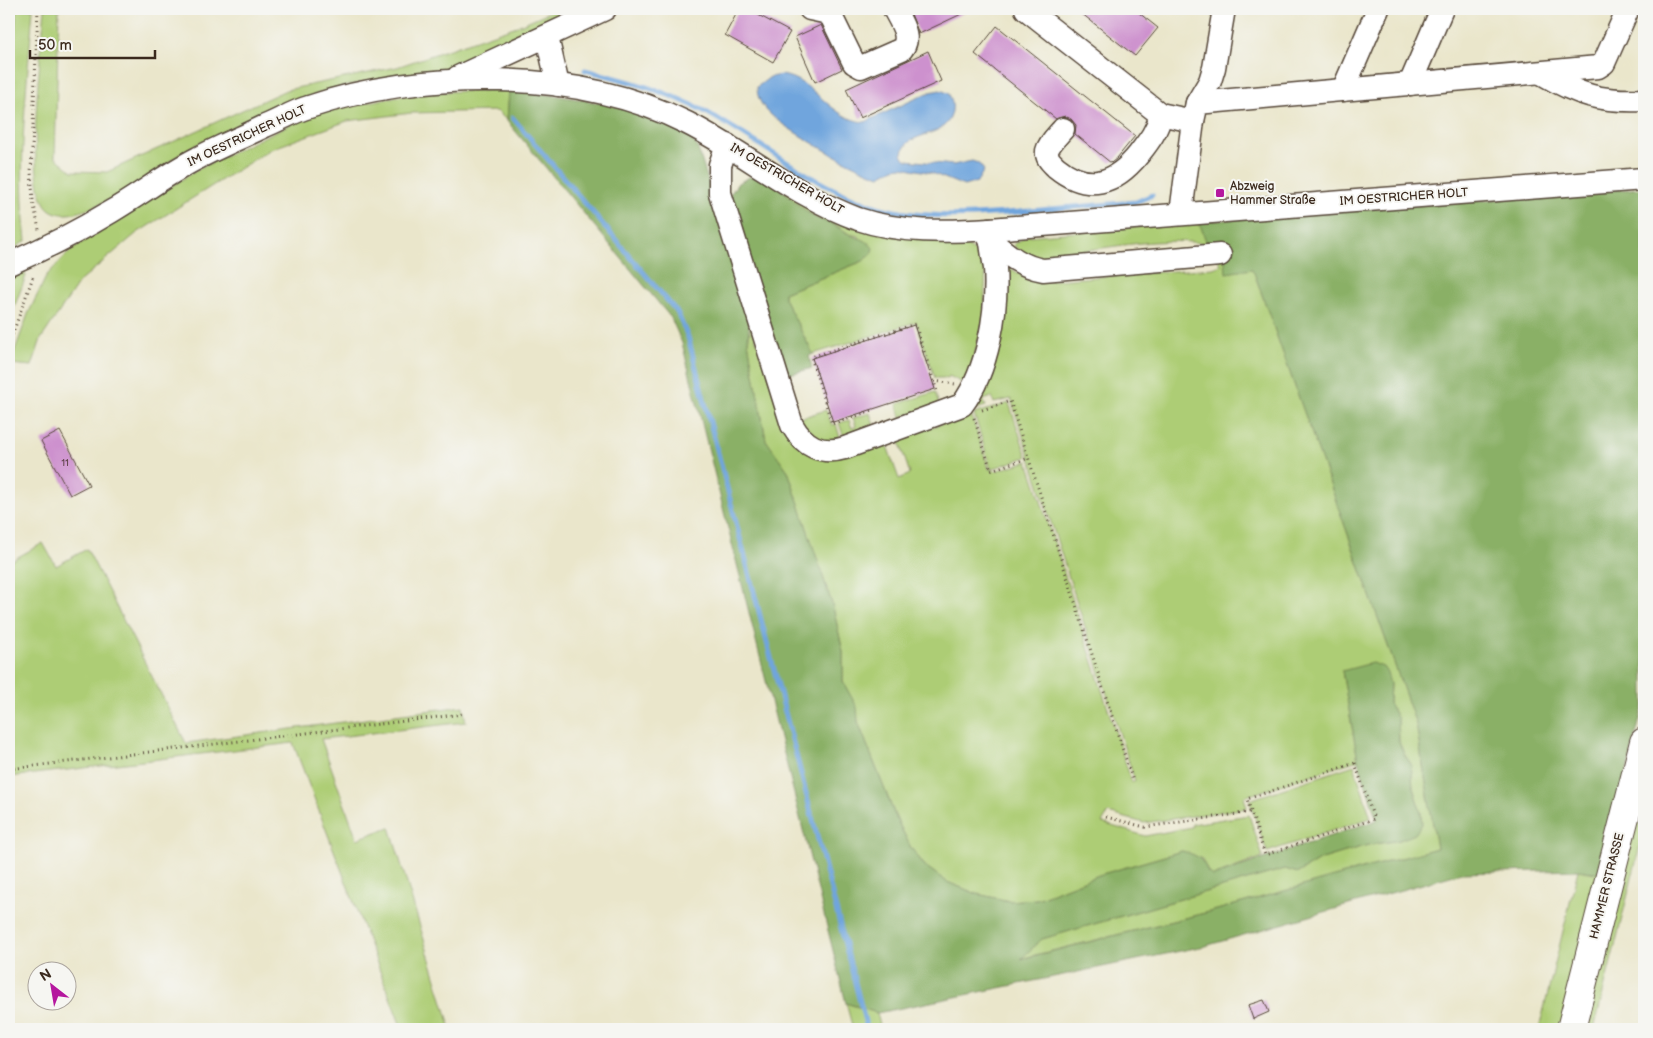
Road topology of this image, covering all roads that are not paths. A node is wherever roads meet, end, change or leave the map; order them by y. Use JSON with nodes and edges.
{"nodes":[{"id":1,"x":605,"y":9,"type":"edge"},
{"id":2,"x":810,"y":9,"type":"edge"},
{"id":3,"x":894,"y":9,"type":"edge"},
{"id":4,"x":1026,"y":9,"type":"edge"},
{"id":5,"x":1224,"y":9,"type":"edge"},
{"id":6,"x":1378,"y":9,"type":"edge"},
{"id":7,"x":1442,"y":9,"type":"edge"},
{"id":8,"x":1628,"y":9,"type":"edge"},
{"id":9,"x":547,"y":37,"type":"junction"},
{"id":10,"x":1542,"y":73,"type":"junction"},
{"id":11,"x":452,"y":80,"type":"junction"},
{"id":12,"x":1410,"y":84,"type":"junction"},
{"id":13,"x":558,"y":85,"type":"junction"},
{"id":14,"x":1343,"y":90,"type":"junction"},
{"id":15,"x":1644,"y":100,"type":"edge"},
{"id":16,"x":1195,"y":112,"type":"junction"},
{"id":17,"x":1161,"y":115,"type":"junction"},
{"id":18,"x":1063,"y":129,"type":"dead end"},
{"id":19,"x":727,"y":145,"type":"junction"},
{"id":20,"x":1644,"y":179,"type":"edge"},
{"id":21,"x":1181,"y":213,"type":"junction"},
{"id":22,"x":990,"y":235,"type":"junction"},
{"id":23,"x":1220,"y":255,"type":"dead end"},
{"id":24,"x":13,"y":262,"type":"edge"},
{"id":25,"x":1644,"y":742,"type":"edge"},
{"id":26,"x":1571,"y":1029,"type":"edge"}],
"edges":[{"from":1,"to":9,"type":"street"},
{"from":2,"to":3,"type":"street"},
{"from":4,"to":17,"type":"street"},
{"from":5,"to":16,"type":"street"},
{"from":6,"to":14,"type":"street"},
{"from":7,"to":12,"type":"street"},
{"from":8,"to":10,"type":"street"},
{"from":9,"to":11,"type":"street"},
{"from":9,"to":13,"type":"street"},
{"from":10,"to":12,"type":"street"},
{"from":10,"to":15,"type":"street"},
{"from":11,"to":13,"type":"street","name":"IM OESTRICHER HOLT"},
{"from":11,"to":24,"type":"street","name":"IM OESTRICHER HOLT"},
{"from":12,"to":14,"type":"street"},
{"from":13,"to":19,"type":"street","name":"IM OESTRICHER HOLT"},
{"from":14,"to":16,"type":"street"},
{"from":16,"to":17,"type":"street"},
{"from":16,"to":21,"type":"street"},
{"from":17,"to":18,"type":"street"},
{"from":19,"to":22,"type":"street","name":"IM OESTRICHER HOLT"},
{"from":19,"to":22,"type":"street"},
{"from":20,"to":21,"type":"street","name":"IM OESTRICHER HOLT"},
{"from":21,"to":22,"type":"street","name":"IM OESTRICHER HOLT"},
{"from":22,"to":23,"type":"street"},
{"from":25,"to":26,"type":"main road","name":"HAMMER STRASSE"}]}
